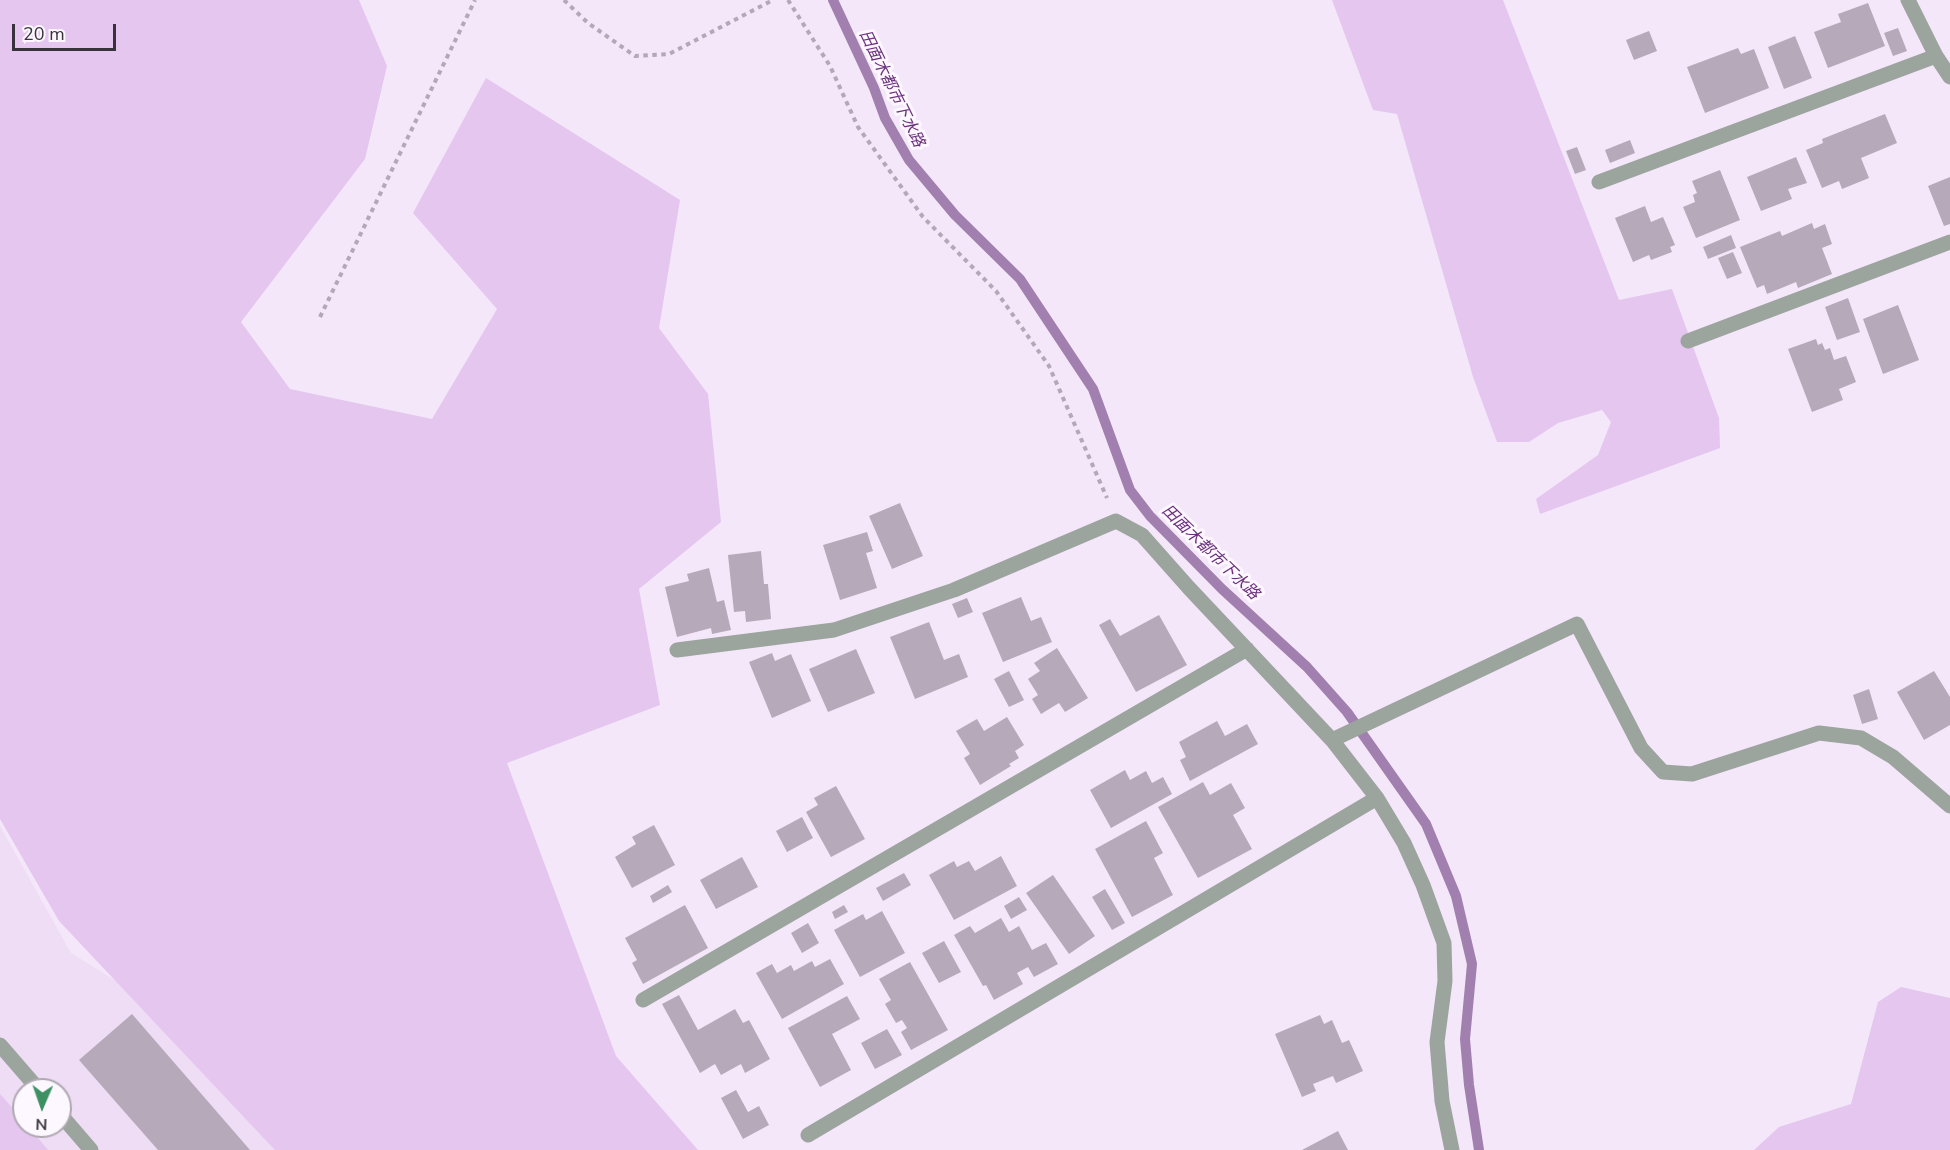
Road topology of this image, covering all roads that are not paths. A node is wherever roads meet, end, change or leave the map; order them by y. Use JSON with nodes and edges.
{"nodes":[{"id":1,"x":1908,"y":0,"type":"edge"},
{"id":2,"x":1936,"y":56,"type":"junction"},
{"id":3,"x":1949,"y":75,"type":"edge"},
{"id":4,"x":1599,"y":182,"type":"dead end"},
{"id":5,"x":1950,"y":242,"type":"edge"},
{"id":6,"x":1688,"y":341,"type":"dead end"},
{"id":7,"x":1247,"y":649,"type":"junction"},
{"id":8,"x":676,"y":650,"type":"dead end"},
{"id":9,"x":1332,"y":740,"type":"junction"},
{"id":10,"x":1377,"y":798,"type":"junction"},
{"id":11,"x":1950,"y":806,"type":"edge"},
{"id":12,"x":643,"y":1000,"type":"dead end"},
{"id":13,"x":0,"y":1045,"type":"edge"},
{"id":14,"x":29,"y":1078,"type":"edge"},
{"id":15,"x":72,"y":1128,"type":"edge"},
{"id":16,"x":808,"y":1135,"type":"dead end"},
{"id":17,"x":91,"y":1150,"type":"edge"},
{"id":18,"x":1452,"y":1150,"type":"edge"}],
"edges":[{"from":1,"to":2,"type":"street"},
{"from":2,"to":3,"type":"street"},
{"from":2,"to":4,"type":"street"},
{"from":5,"to":6,"type":"street"},
{"from":7,"to":8,"type":"street"},
{"from":7,"to":9,"type":"street"},
{"from":7,"to":12,"type":"street"},
{"from":9,"to":10,"type":"street"},
{"from":9,"to":11,"type":"street"},
{"from":10,"to":16,"type":"street"},
{"from":10,"to":18,"type":"street"},
{"from":13,"to":14,"type":"street"},
{"from":15,"to":17,"type":"street"}]}
